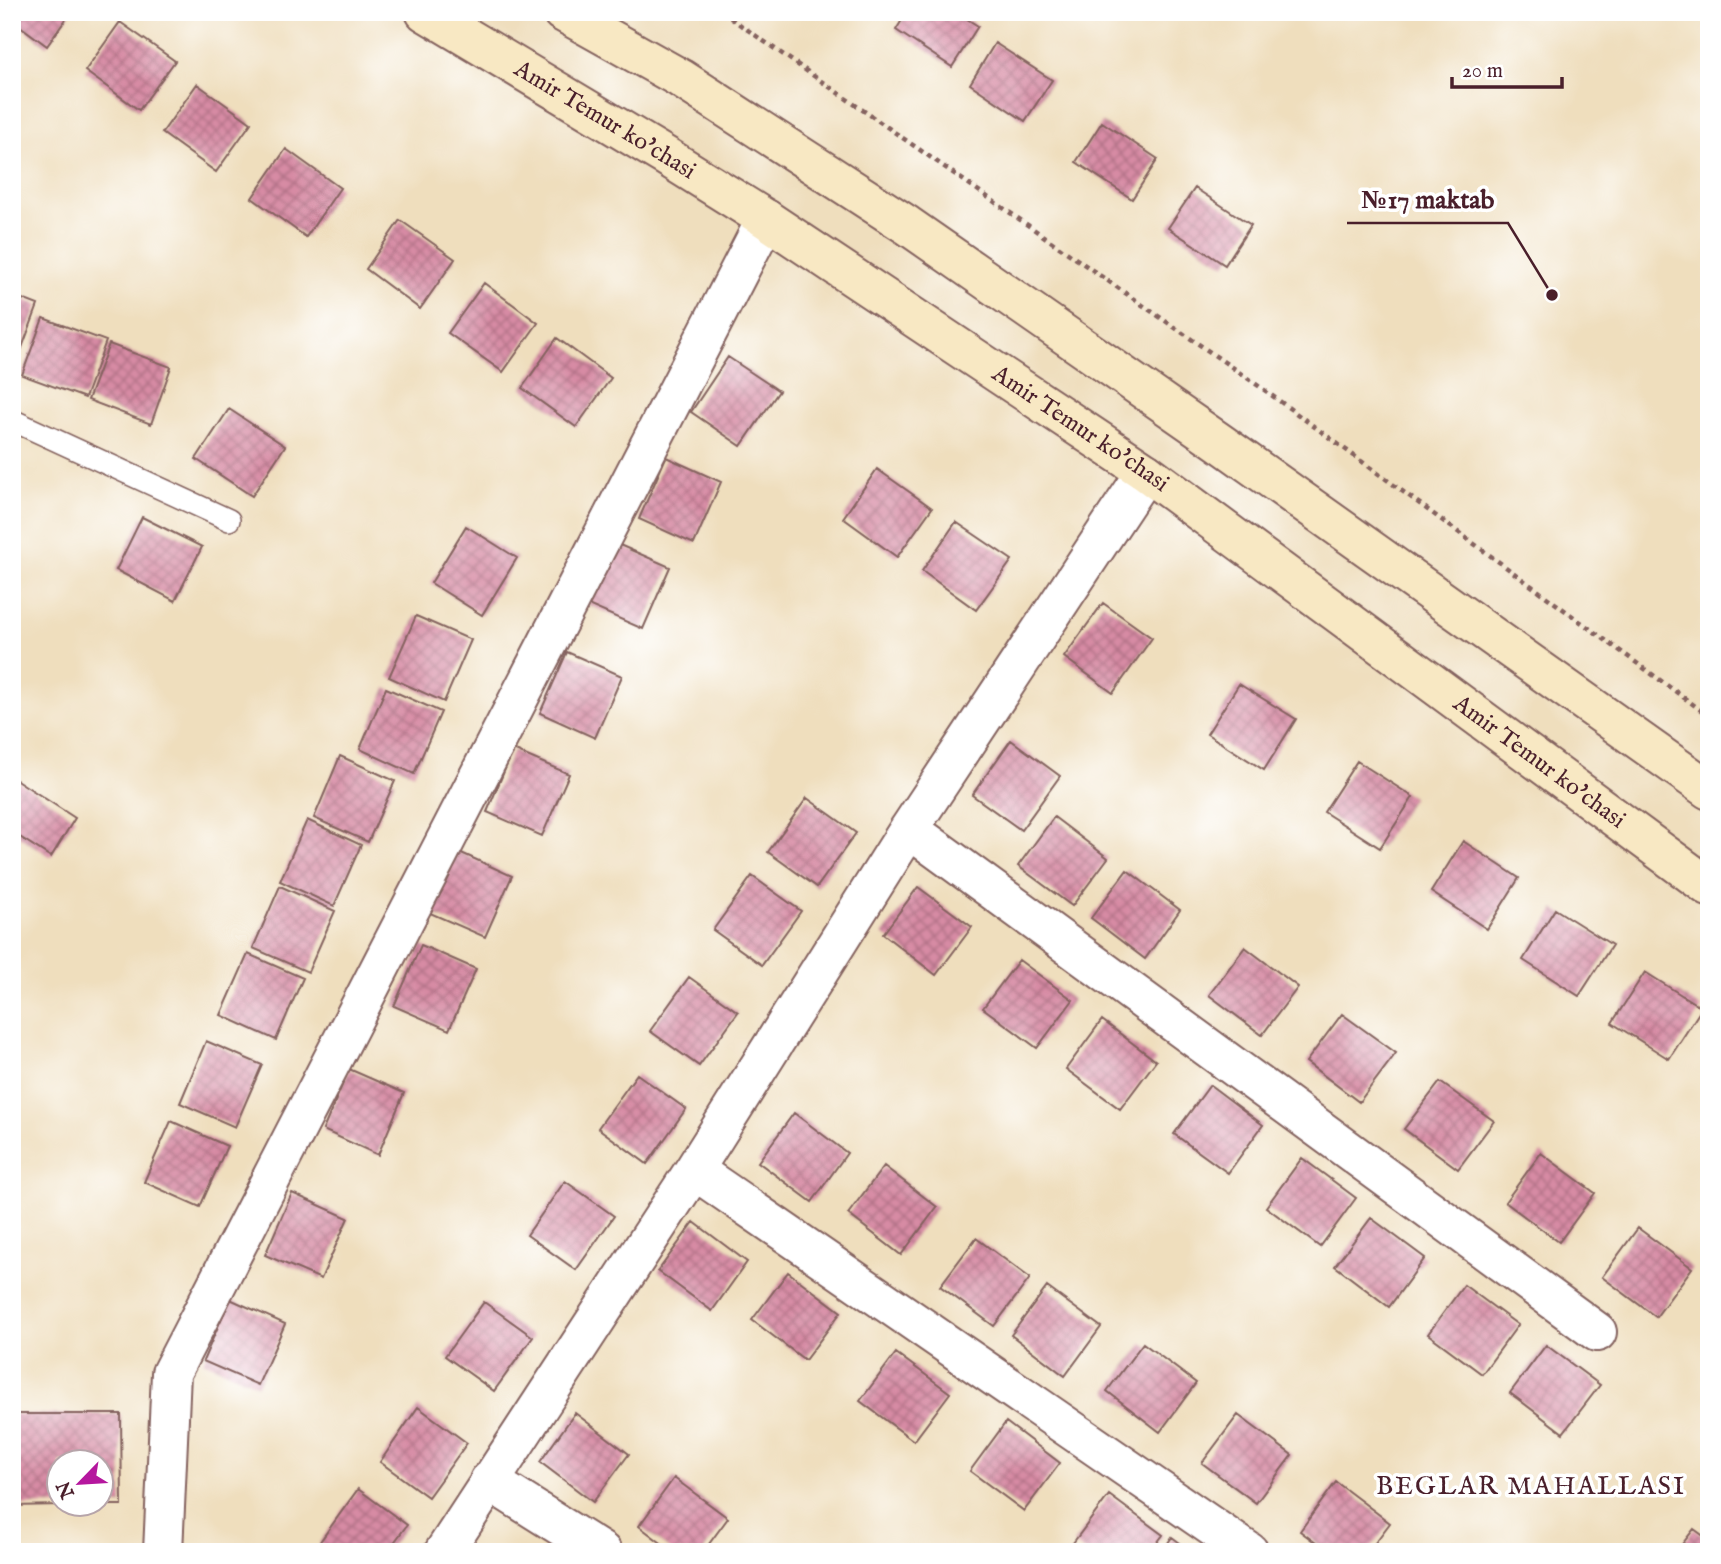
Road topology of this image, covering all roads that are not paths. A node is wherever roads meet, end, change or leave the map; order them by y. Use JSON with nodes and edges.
{"nodes":[{"id":1,"x":425,"y":12,"type":"edge"},
{"id":2,"x":562,"y":12,"type":"edge"},
{"id":3,"x":766,"y":219,"type":"junction"},
{"id":4,"x":12,"y":420,"type":"edge"},
{"id":5,"x":1146,"y":472,"type":"junction"},
{"id":6,"x":229,"y":520,"type":"dead end"},
{"id":7,"x":1709,"y":790,"type":"edge"},
{"id":8,"x":909,"y":829,"type":"junction"},
{"id":9,"x":1709,"y":887,"type":"edge"},
{"id":10,"x":694,"y":1170,"type":"junction"},
{"id":11,"x":1597,"y":1332,"type":"dead end"},
{"id":12,"x":489,"y":1481,"type":"junction"},
{"id":13,"x":163,"y":1552,"type":"edge"},
{"id":14,"x":444,"y":1552,"type":"edge"},
{"id":15,"x":602,"y":1552,"type":"edge"},
{"id":16,"x":1249,"y":1552,"type":"edge"}],
"edges":[{"from":1,"to":3,"type":"main road","name":"Amir Temur ko'chasi"},
{"from":2,"to":7,"type":"main road"},
{"from":3,"to":5,"type":"main road","name":"Amir Temur ko'chasi"},
{"from":3,"to":13,"type":"street"},
{"from":4,"to":6,"type":"lane"},
{"from":5,"to":8,"type":"street"},
{"from":5,"to":9,"type":"main road","name":"Amir Temur ko'chasi"},
{"from":8,"to":10,"type":"street"},
{"from":8,"to":11,"type":"street"},
{"from":10,"to":12,"type":"street"},
{"from":10,"to":16,"type":"street"},
{"from":12,"to":14,"type":"street"},
{"from":12,"to":15,"type":"street"}]}
